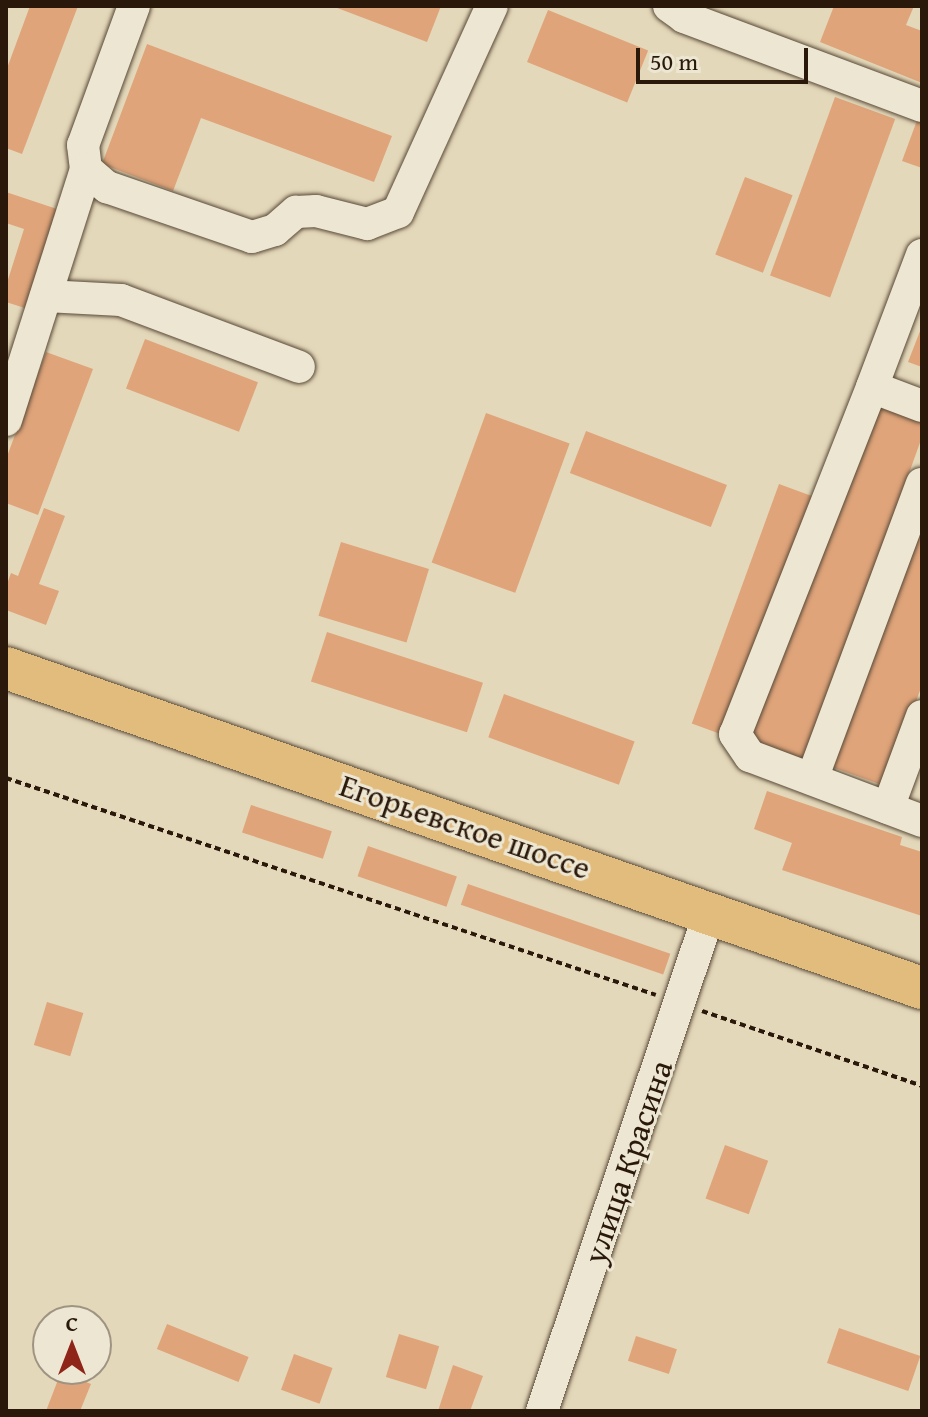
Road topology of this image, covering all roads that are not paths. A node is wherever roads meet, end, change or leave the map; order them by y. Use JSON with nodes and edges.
{"nodes":[{"id":1,"x":134,"y":6,"type":"edge"},
{"id":2,"x":492,"y":6,"type":"edge"},
{"id":3,"x":680,"y":10,"type":"edge"},
{"id":4,"x":922,"y":106,"type":"edge"},
{"id":5,"x":86,"y":169,"type":"junction"},
{"id":6,"x":922,"y":255,"type":"edge"},
{"id":7,"x":46,"y":296,"type":"junction"},
{"id":8,"x":299,"y":367,"type":"dead end"},
{"id":9,"x":872,"y":387,"type":"junction"},
{"id":10,"x":922,"y":406,"type":"edge"},
{"id":11,"x":6,"y":420,"type":"edge"},
{"id":12,"x":922,"y":484,"type":"edge"},
{"id":13,"x":6,"y":668,"type":"edge"},
{"id":14,"x":922,"y":716,"type":"edge"},
{"id":15,"x":812,"y":779,"type":"junction"},
{"id":16,"x":888,"y":808,"type":"junction"},
{"id":17,"x":922,"y":821,"type":"edge"},
{"id":18,"x":710,"y":911,"type":"junction"},
{"id":19,"x":922,"y":988,"type":"edge"},
{"id":20,"x":542,"y":1411,"type":"edge"}],
"edges":[{"from":1,"to":5,"type":"street"},
{"from":2,"to":5,"type":"street"},
{"from":3,"to":4,"type":"street"},
{"from":5,"to":7,"type":"street"},
{"from":6,"to":9,"type":"street"},
{"from":7,"to":8,"type":"street"},
{"from":7,"to":11,"type":"street"},
{"from":9,"to":10,"type":"street"},
{"from":9,"to":15,"type":"street"},
{"from":12,"to":15,"type":"street"},
{"from":13,"to":18,"type":"main road","name":"Егорьевское шоссе"},
{"from":14,"to":16,"type":"street"},
{"from":15,"to":16,"type":"street"},
{"from":16,"to":17,"type":"street"},
{"from":18,"to":19,"type":"main road","name":"Егорьевское шоссе"},
{"from":18,"to":20,"type":"street","name":"улица Красина"}]}
